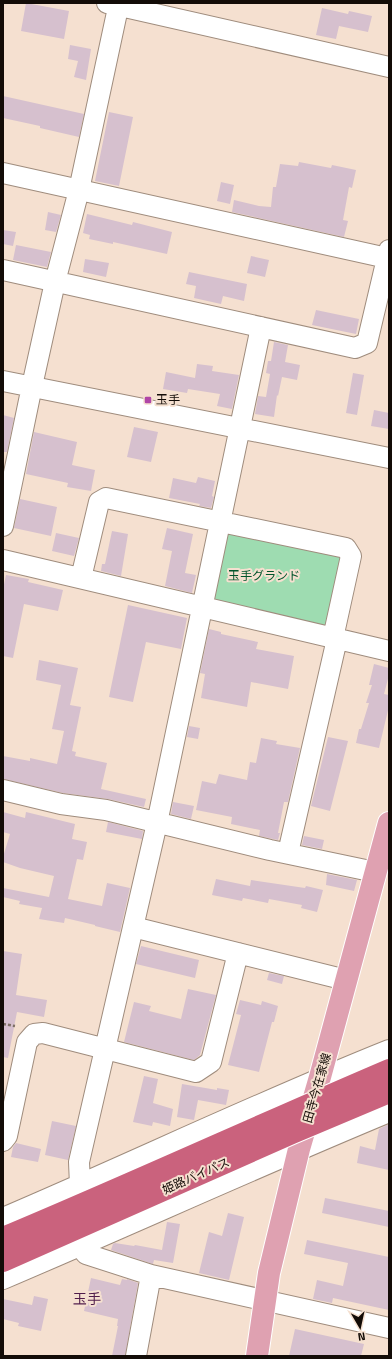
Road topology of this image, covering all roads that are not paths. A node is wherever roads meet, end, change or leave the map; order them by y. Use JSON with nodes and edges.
{"nodes":[{"id":1,"x":115,"y":4,"type":"edge"},
{"id":2,"x":389,"y":67,"type":"edge"},
{"id":3,"x":3,"y":173,"type":"edge"},
{"id":4,"x":79,"y":190,"type":"junction"},
{"id":5,"x":388,"y":254,"type":"edge"},
{"id":6,"x":3,"y":270,"type":"edge"},
{"id":7,"x":55,"y":282,"type":"junction"},
{"id":8,"x":261,"y":327,"type":"junction"},
{"id":9,"x":3,"y":381,"type":"edge"},
{"id":10,"x":32,"y":386,"type":"junction"},
{"id":11,"x":240,"y":428,"type":"junction"},
{"id":12,"x":11,"y":448,"type":"edge"},
{"id":13,"x":389,"y":458,"type":"edge"},
{"id":14,"x":220,"y":522,"type":"junction"},
{"id":15,"x":3,"y":526,"type":"edge"},
{"id":16,"x":3,"y":560,"type":"edge"},
{"id":17,"x":81,"y":578,"type":"junction"},
{"id":18,"x":202,"y":607,"type":"junction"},
{"id":19,"x":335,"y":638,"type":"junction"},
{"id":20,"x":389,"y":651,"type":"edge"},
{"id":21,"x":3,"y":790,"type":"edge"},
{"id":22,"x":157,"y":823,"type":"junction"},
{"id":23,"x":389,"y":823,"type":"edge"},
{"id":24,"x":288,"y":853,"type":"junction"},
{"id":25,"x":375,"y":872,"type":"junction"},
{"id":26,"x":133,"y":927,"type":"junction"},
{"id":27,"x":238,"y":953,"type":"junction"},
{"id":28,"x":346,"y":980,"type":"junction"},
{"id":29,"x":106,"y":1048,"type":"junction"},
{"id":30,"x":389,"y":1050,"type":"edge"},
{"id":31,"x":389,"y":1070,"type":"edge"},
{"id":32,"x":320,"y":1077,"type":"junction"},
{"id":33,"x":389,"y":1092,"type":"edge"},
{"id":34,"x":389,"y":1112,"type":"edge"},
{"id":35,"x":3,"y":1141,"type":"edge"},
{"id":36,"x":299,"y":1150,"type":"junction"},
{"id":37,"x":80,"y":1185,"type":"junction"},
{"id":38,"x":3,"y":1218,"type":"edge"},
{"id":39,"x":3,"y":1238,"type":"edge"},
{"id":40,"x":80,"y":1246,"type":"junction"},
{"id":41,"x":3,"y":1261,"type":"edge"},
{"id":42,"x":151,"y":1274,"type":"junction"},
{"id":43,"x":3,"y":1279,"type":"edge"},
{"id":44,"x":264,"y":1299,"type":"junction"},
{"id":45,"x":389,"y":1328,"type":"edge"},
{"id":46,"x":136,"y":1356,"type":"edge"},
{"id":47,"x":257,"y":1356,"type":"edge"}],
"edges":[{"from":1,"to":2,"type":"street"},
{"from":1,"to":4,"type":"street"},
{"from":3,"to":4,"type":"street"},
{"from":4,"to":5,"type":"street"},
{"from":4,"to":7,"type":"street"},
{"from":5,"to":8,"type":"street"},
{"from":6,"to":7,"type":"street"},
{"from":7,"to":8,"type":"street"},
{"from":7,"to":10,"type":"street"},
{"from":8,"to":11,"type":"street"},
{"from":9,"to":10,"type":"street"},
{"from":10,"to":11,"type":"street"},
{"from":10,"to":12,"type":"street"},
{"from":11,"to":13,"type":"street"},
{"from":11,"to":14,"type":"street"},
{"from":12,"to":15,"type":"street"},
{"from":14,"to":17,"type":"street"},
{"from":14,"to":18,"type":"street"},
{"from":14,"to":19,"type":"street"},
{"from":16,"to":17,"type":"street"},
{"from":17,"to":18,"type":"street"},
{"from":18,"to":19,"type":"street"},
{"from":18,"to":22,"type":"street"},
{"from":19,"to":20,"type":"street"},
{"from":19,"to":24,"type":"street"},
{"from":21,"to":22,"type":"street"},
{"from":22,"to":24,"type":"street"},
{"from":22,"to":26,"type":"street"},
{"from":23,"to":25,"type":"main road","name":"田寺今在家線"},
{"from":24,"to":25,"type":"street"},
{"from":25,"to":28,"type":"main road","name":"田寺今在家線"},
{"from":26,"to":27,"type":"street"},
{"from":26,"to":29,"type":"street"},
{"from":27,"to":28,"type":"street"},
{"from":27,"to":29,"type":"street"},
{"from":28,"to":32,"type":"main road","name":"田寺今在家線"},
{"from":29,"to":35,"type":"street"},
{"from":29,"to":37,"type":"street"},
{"from":30,"to":32,"type":"street"},
{"from":31,"to":39,"type":"highway","name":"姫路バイパス","bridge":true},
{"from":32,"to":36,"type":"main road","name":"田寺今在家線"},
{"from":32,"to":37,"type":"street"},
{"from":33,"to":41,"type":"highway","name":"姫路バイパス","bridge":true},
{"from":34,"to":36,"type":"street"},
{"from":36,"to":40,"type":"street"},
{"from":36,"to":44,"type":"main road","name":"田寺今在家線"},
{"from":37,"to":38,"type":"street"},
{"from":40,"to":42,"type":"street"},
{"from":40,"to":43,"type":"street"},
{"from":42,"to":44,"type":"street"},
{"from":42,"to":46,"type":"street"},
{"from":44,"to":45,"type":"street"},
{"from":44,"to":47,"type":"main road","name":"田寺今在家線"}]}
